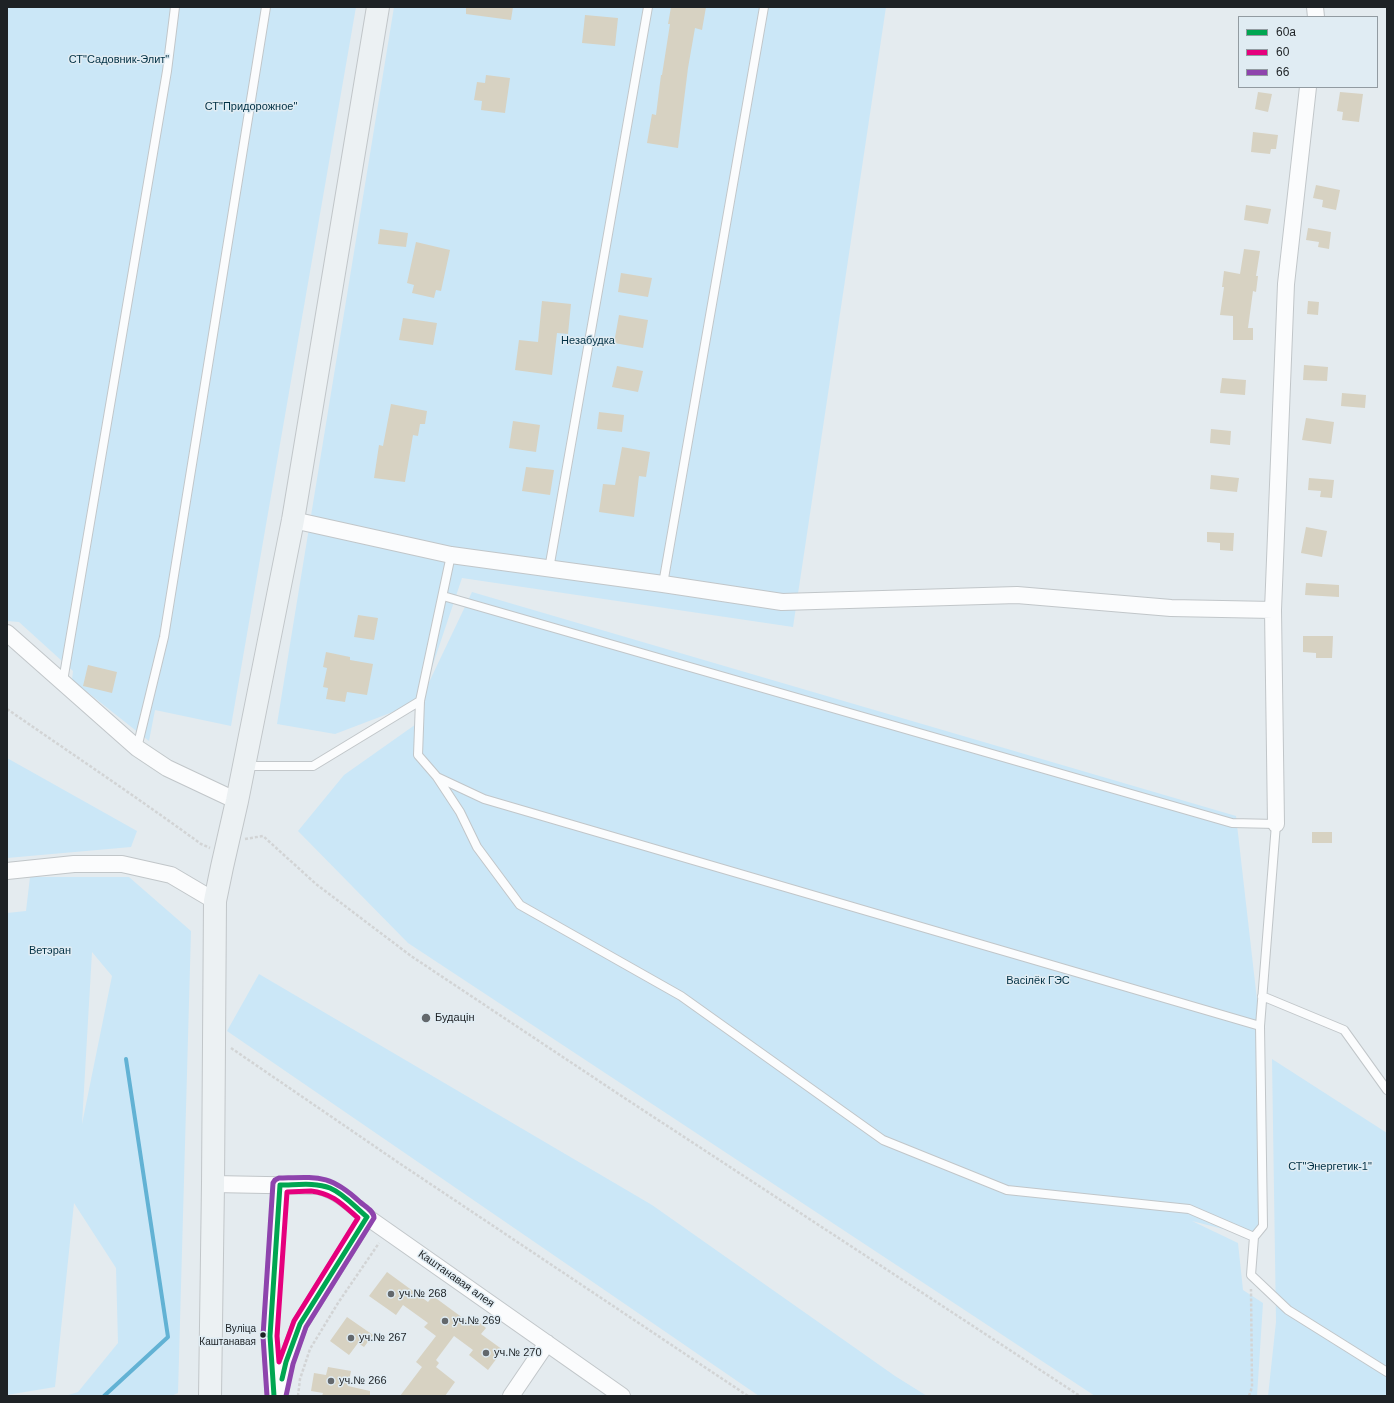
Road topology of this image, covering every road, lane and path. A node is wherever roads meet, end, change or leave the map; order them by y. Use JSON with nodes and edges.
{"nodes":[{"id":1,"x":175,"y":7,"type":"edge"},
{"id":2,"x":266,"y":7,"type":"edge"},
{"id":3,"x":378,"y":7,"type":"edge"},
{"id":4,"x":648,"y":7,"type":"edge"},
{"id":5,"x":764,"y":7,"type":"edge"},
{"id":6,"x":1308,"y":88,"type":"edge"},
{"id":7,"x":294,"y":520,"type":"junction"},
{"id":8,"x":451,"y":555,"type":"junction"},
{"id":9,"x":549,"y":568,"type":"junction"},
{"id":10,"x":663,"y":584,"type":"junction"},
{"id":11,"x":443,"y":596,"type":"junction"},
{"id":12,"x":1273,"y":610,"type":"junction"},
{"id":13,"x":7,"y":633,"type":"edge"},
{"id":14,"x":63,"y":681,"type":"junction"},
{"id":15,"x":420,"y":701,"type":"junction"},
{"id":16,"x":7,"y":710,"type":"edge"},
{"id":17,"x":137,"y":748,"type":"junction"},
{"id":18,"x":244,"y":766,"type":"junction"},
{"id":19,"x":437,"y":777,"type":"junction"},
{"id":20,"x":237,"y":801,"type":"junction"},
{"id":21,"x":1276,"y":824,"type":"junction"},
{"id":22,"x":228,"y":841,"type":"junction"},
{"id":23,"x":7,"y":872,"type":"edge"},
{"id":24,"x":215,"y":901,"type":"junction"},
{"id":25,"x":1262,"y":996,"type":"junction"},
{"id":26,"x":1260,"y":1026,"type":"junction"},
{"id":27,"x":214,"y":1036,"type":"junction"},
{"id":28,"x":1387,"y":1090,"type":"edge"},
{"id":29,"x":213,"y":1184,"type":"junction"},
{"id":30,"x":280,"y":1185,"type":"junction"},
{"id":31,"x":367,"y":1217,"type":"junction"},
{"id":32,"x":387,"y":1231,"type":"junction"},
{"id":33,"x":1254,"y":1237,"type":"junction"},
{"id":34,"x":1250,"y":1275,"type":"junction"},
{"id":35,"x":547,"y":1343,"type":"junction"},
{"id":36,"x":1387,"y":1372,"type":"edge"},
{"id":37,"x":210,"y":1396,"type":"edge"},
{"id":38,"x":274,"y":1396,"type":"edge"},
{"id":39,"x":279,"y":1396,"type":"edge"},
{"id":40,"x":298,"y":1396,"type":"edge"},
{"id":41,"x":511,"y":1396,"type":"edge"},
{"id":42,"x":622,"y":1396,"type":"edge"},
{"id":43,"x":748,"y":1396,"type":"edge"},
{"id":44,"x":1080,"y":1396,"type":"edge"},
{"id":45,"x":1249,"y":1396,"type":"edge"}],
"edges":[{"from":1,"to":14,"type":"lane"},
{"from":2,"to":17,"type":"lane"},
{"from":3,"to":7,"type":"street"},
{"from":4,"to":9,"type":"lane"},
{"from":5,"to":10,"type":"lane"},
{"from":6,"to":12,"type":"street"},
{"from":7,"to":8,"type":"street"},
{"from":7,"to":18,"type":"street"},
{"from":8,"to":9,"type":"street"},
{"from":8,"to":11,"type":"lane"},
{"from":9,"to":10,"type":"street"},
{"from":10,"to":12,"type":"street"},
{"from":11,"to":15,"type":"lane"},
{"from":11,"to":21,"type":"lane"},
{"from":12,"to":21,"type":"street"},
{"from":13,"to":14,"type":"street"},
{"from":14,"to":17,"type":"street"},
{"from":15,"to":18,"type":"lane"},
{"from":15,"to":19,"type":"lane"},
{"from":16,"to":22,"type":"path"},
{"from":17,"to":20,"type":"street"},
{"from":18,"to":20,"type":"street"},
{"from":19,"to":26,"type":"lane"},
{"from":19,"to":33,"type":"lane"},
{"from":20,"to":22,"type":"street"},
{"from":21,"to":25,"type":"lane"},
{"from":22,"to":24,"type":"street"},
{"from":22,"to":44,"type":"path"},
{"from":23,"to":24,"type":"street"},
{"from":24,"to":27,"type":"street"},
{"from":25,"to":26,"type":"lane"},
{"from":25,"to":28,"type":"lane"},
{"from":26,"to":33,"type":"lane"},
{"from":27,"to":29,"type":"street"},
{"from":27,"to":43,"type":"path"},
{"from":29,"to":30,"type":"street","name":"Каштанавая алея"},
{"from":29,"to":37,"type":"street"},
{"from":30,"to":31,"type":"street","name":"Каштанавая алея"},
{"from":30,"to":38,"type":"street"},
{"from":31,"to":32,"type":"street","name":"Каштанавая алея"},
{"from":31,"to":39,"type":"street"},
{"from":32,"to":35,"type":"street","name":"Каштанавая алея"},
{"from":32,"to":40,"type":"path"},
{"from":33,"to":34,"type":"lane"},
{"from":34,"to":36,"type":"lane"},
{"from":34,"to":45,"type":"path"},
{"from":35,"to":41,"type":"street"},
{"from":35,"to":42,"type":"street","name":"Каштанавая алея"}]}
